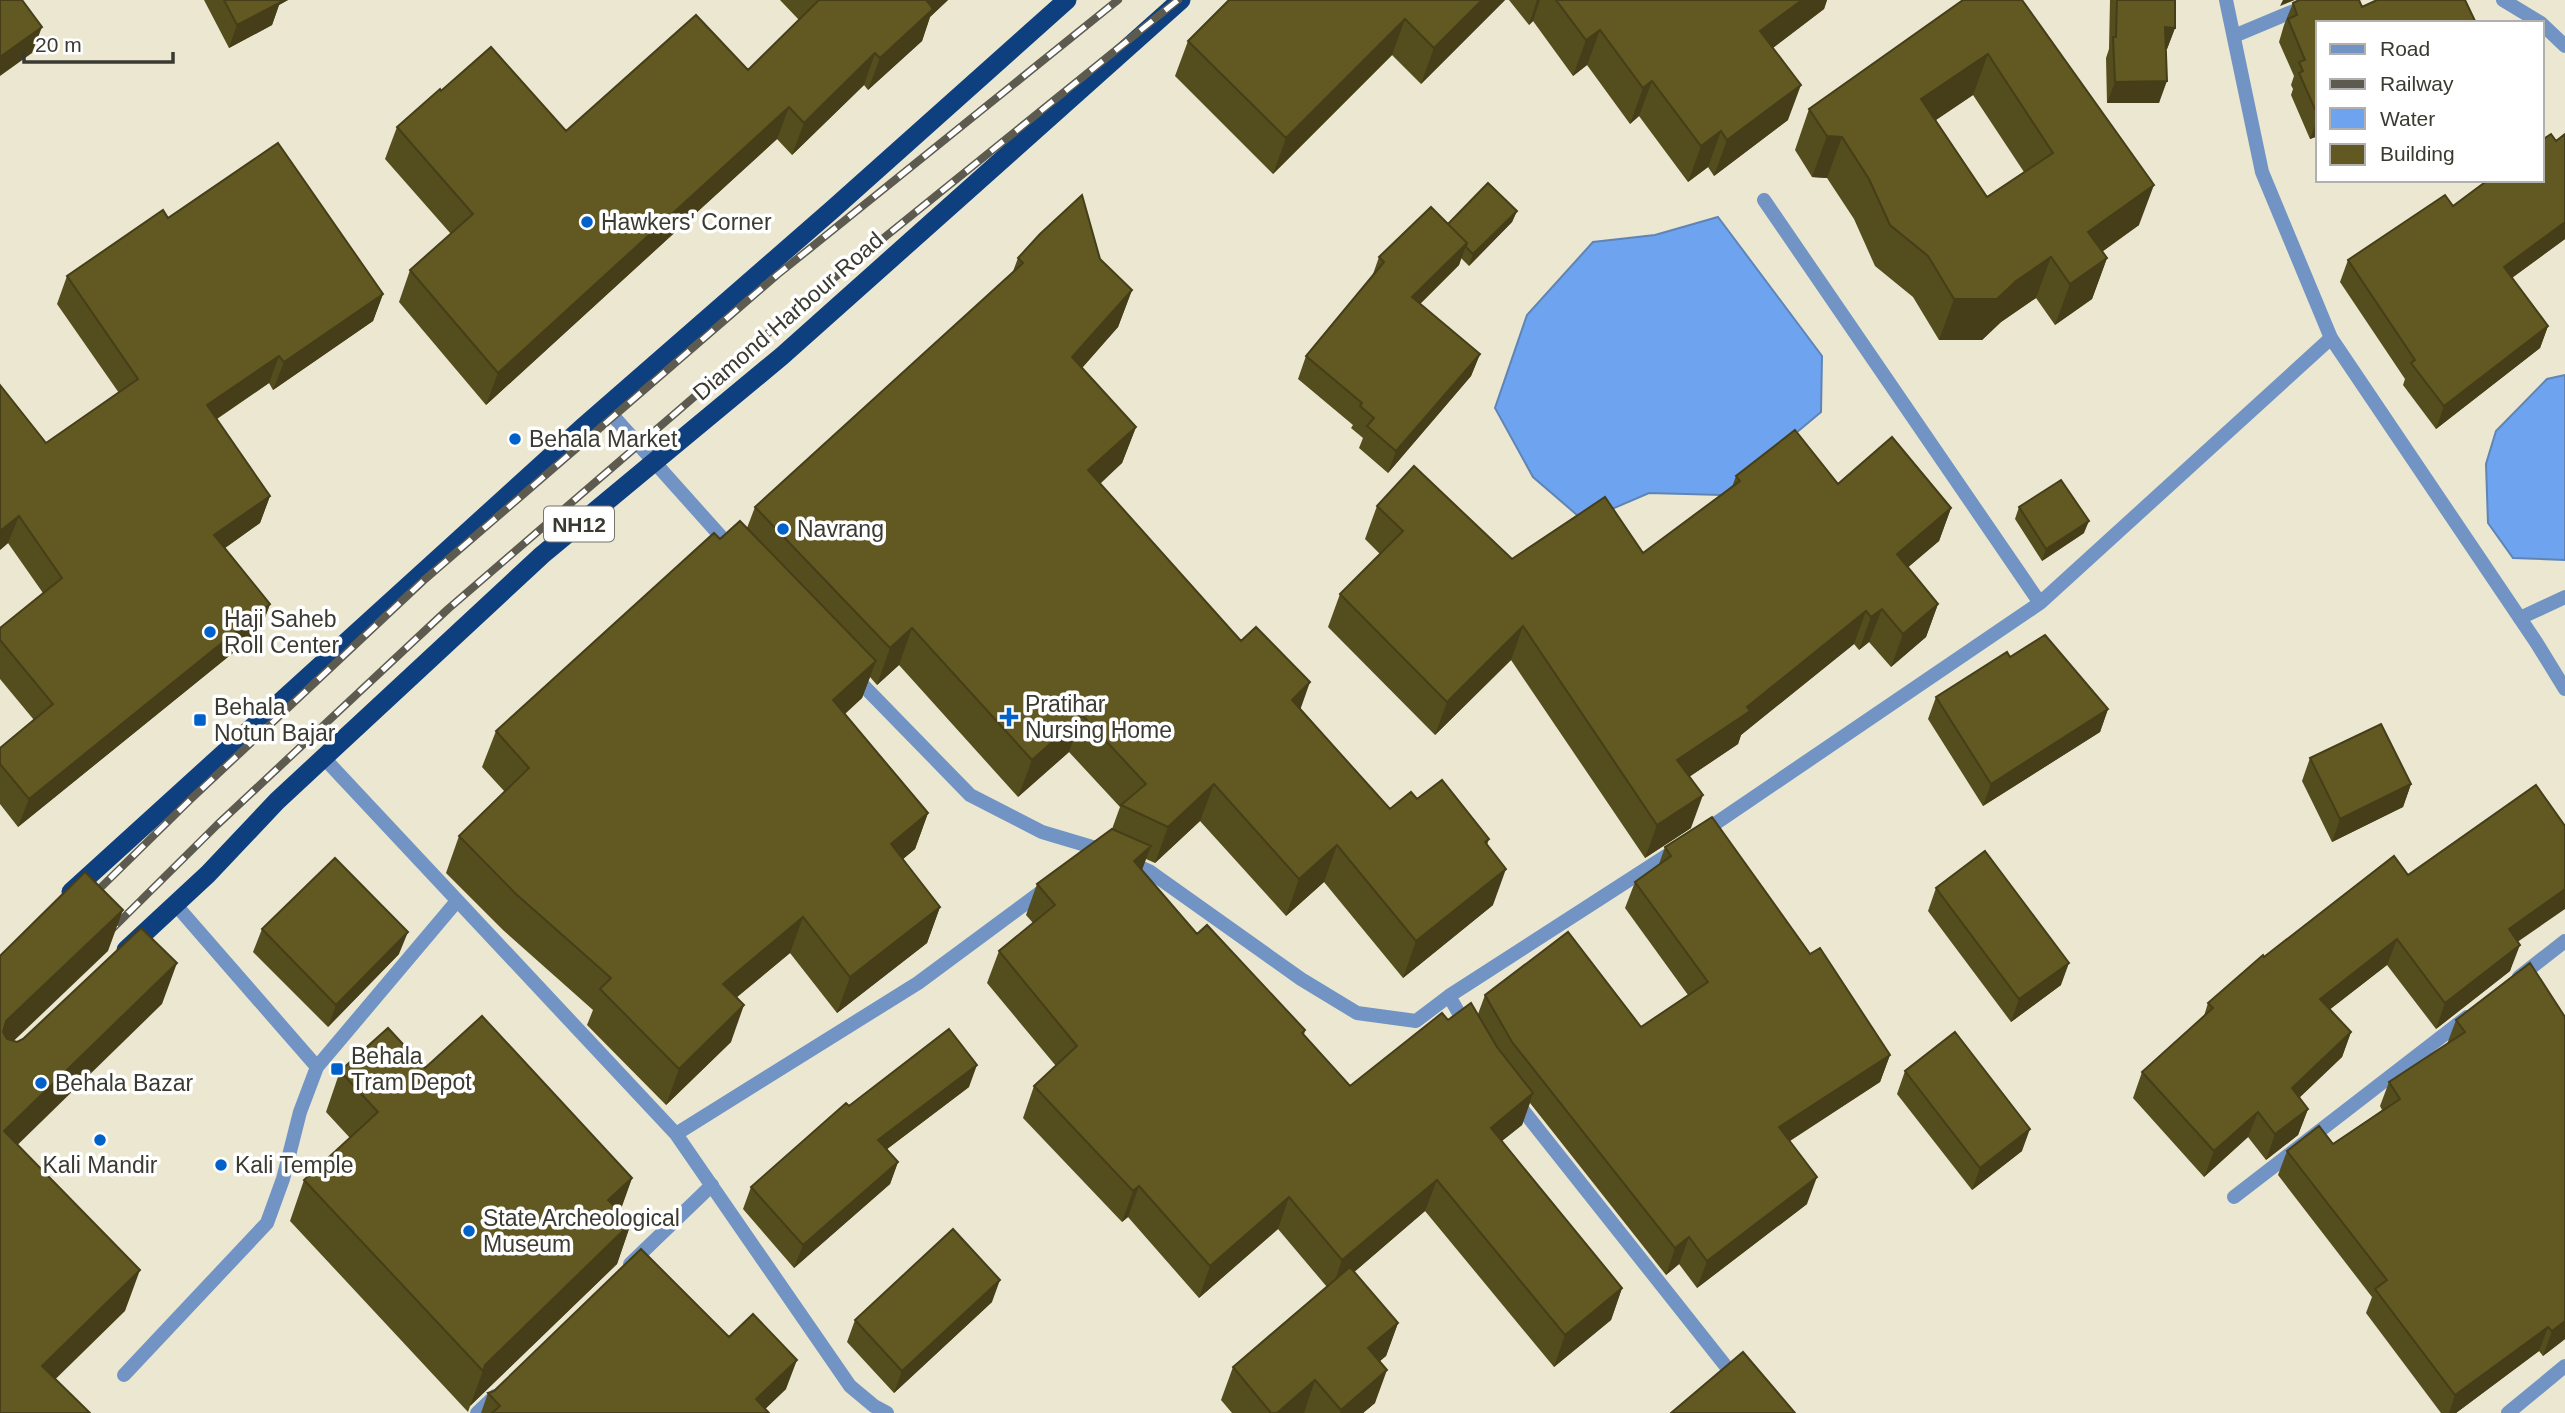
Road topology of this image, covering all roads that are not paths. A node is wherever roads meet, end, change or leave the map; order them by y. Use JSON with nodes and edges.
{"nodes":[{"id":1,"x":1067,"y":0,"type":"edge"},
{"id":2,"x":1181,"y":0,"type":"edge"},
{"id":3,"x":2226,"y":0,"type":"edge"},
{"id":4,"x":2320,"y":0,"type":"edge"},
{"id":5,"x":2503,"y":0,"type":"edge"},
{"id":6,"x":2539,"y":21,"type":"edge"},
{"id":7,"x":2544,"y":25,"type":"edge"},
{"id":8,"x":2234,"y":36,"type":"junction"},
{"id":9,"x":2565,"y":46,"type":"edge"},
{"id":10,"x":1764,"y":200,"type":"dead end"},
{"id":11,"x":2331,"y":338,"type":"junction"},
{"id":12,"x":605,"y":407,"type":"junction"},
{"id":13,"x":654,"y":462,"type":"junction"},
{"id":14,"x":746,"y":564,"type":"edge"},
{"id":15,"x":2565,"y":597,"type":"edge"},
{"id":16,"x":2040,"y":603,"type":"junction"},
{"id":17,"x":2520,"y":618,"type":"junction"},
{"id":18,"x":839,"y":661,"type":"edge"},
{"id":19,"x":2565,"y":689,"type":"edge"},
{"id":20,"x":323,"y":757,"type":"junction"},
{"id":21,"x":1056,"y":880,"type":"edge"},
{"id":22,"x":61,"y":901,"type":"edge"},
{"id":23,"x":457,"y":901,"type":"junction"},
{"id":24,"x":175,"y":904,"type":"junction"},
{"id":25,"x":2565,"y":941,"type":"edge"},
{"id":26,"x":117,"y":960,"type":"edge"},
{"id":27,"x":2510,"y":984,"type":"edge"},
{"id":28,"x":1450,"y":996,"type":"junction"},
{"id":29,"x":2477,"y":1009,"type":"edge"},
{"id":30,"x":1475,"y":1040,"type":"edge"},
{"id":31,"x":317,"y":1066,"type":"junction"},
{"id":32,"x":1503,"y":1084,"type":"edge"},
{"id":33,"x":677,"y":1134,"type":"junction"},
{"id":34,"x":712,"y":1185,"type":"junction"},
{"id":35,"x":2234,"y":1197,"type":"dead end"},
{"id":36,"x":620,"y":1274,"type":"edge"},
{"id":37,"x":2565,"y":1366,"type":"edge"},
{"id":38,"x":124,"y":1375,"type":"dead end"},
{"id":39,"x":506,"y":1385,"type":"edge"},
{"id":40,"x":1746,"y":1392,"type":"edge"},
{"id":41,"x":878,"y":1411,"type":"edge"},
{"id":42,"x":477,"y":1413,"type":"edge"},
{"id":43,"x":2508,"y":1413,"type":"edge"}],
"edges":[{"from":1,"to":12,"type":"highway","number":"NH12"},
{"from":2,"to":13,"type":"highway","name":"Diamond Harbour Road","number":"NH12"},
{"from":3,"to":8,"type":"street"},
{"from":4,"to":8,"type":"street"},
{"from":5,"to":6,"type":"street"},
{"from":7,"to":9,"type":"street"},
{"from":8,"to":11,"type":"street"},
{"from":10,"to":16,"type":"street"},
{"from":11,"to":16,"type":"street"},
{"from":11,"to":17,"type":"street"},
{"from":12,"to":13,"type":"street"},
{"from":12,"to":22,"type":"highway","number":"NH12"},
{"from":13,"to":14,"type":"street"},
{"from":13,"to":20,"type":"highway","name":"Diamond Harbour Road","number":"NH12"},
{"from":15,"to":17,"type":"street"},
{"from":16,"to":28,"type":"street"},
{"from":17,"to":19,"type":"street"},
{"from":18,"to":28,"type":"street"},
{"from":20,"to":23,"type":"street"},
{"from":20,"to":24,"type":"highway","name":"Diamond Harbour Road","number":"NH12"},
{"from":21,"to":33,"type":"street"},
{"from":23,"to":31,"type":"street"},
{"from":23,"to":33,"type":"street"},
{"from":24,"to":26,"type":"highway","name":"Diamond Harbour Road","number":"NH12"},
{"from":24,"to":31,"type":"street"},
{"from":25,"to":27,"type":"street"},
{"from":28,"to":30,"type":"street"},
{"from":29,"to":35,"type":"street"},
{"from":31,"to":38,"type":"street"},
{"from":32,"to":40,"type":"street"},
{"from":33,"to":34,"type":"street"},
{"from":34,"to":36,"type":"street"},
{"from":34,"to":41,"type":"street"},
{"from":37,"to":43,"type":"street"},
{"from":39,"to":42,"type":"street"}]}
